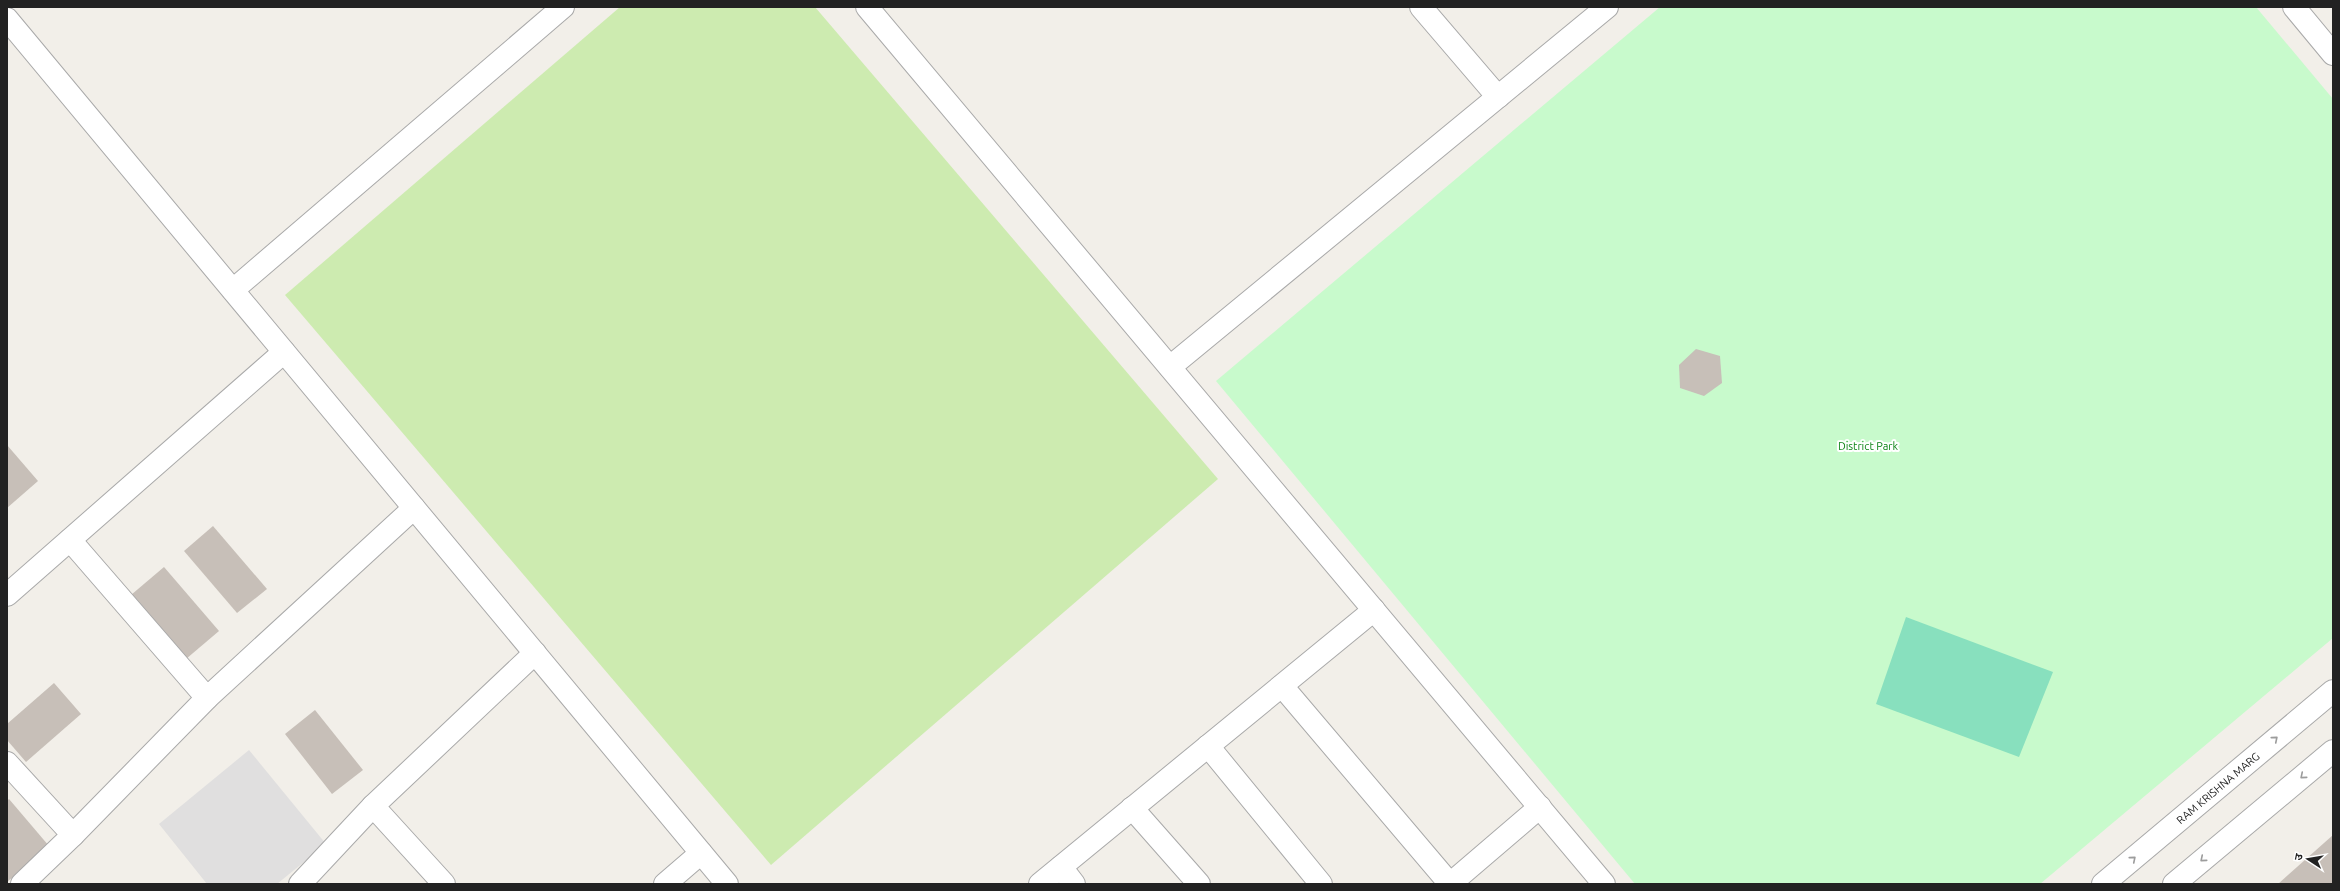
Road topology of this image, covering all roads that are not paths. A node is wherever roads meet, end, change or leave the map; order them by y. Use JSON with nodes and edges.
{"nodes":[{"id":1,"x":563,"y":7,"type":"edge"},
{"id":2,"x":867,"y":7,"type":"edge"},
{"id":3,"x":1421,"y":7,"type":"edge"},
{"id":4,"x":1607,"y":7,"type":"edge"},
{"id":5,"x":2294,"y":7,"type":"edge"},
{"id":6,"x":7,"y":19,"type":"edge"},
{"id":7,"x":2333,"y":54,"type":"edge"},
{"id":8,"x":1498,"y":97,"type":"junction"},
{"id":9,"x":233,"y":290,"type":"junction"},
{"id":10,"x":284,"y":352,"type":"junction"},
{"id":11,"x":1170,"y":367,"type":"junction"},
{"id":12,"x":414,"y":508,"type":"junction"},
{"id":13,"x":70,"y":540,"type":"junction"},
{"id":14,"x":7,"y":594,"type":"edge"},
{"id":15,"x":1374,"y":610,"type":"junction"},
{"id":16,"x":535,"y":653,"type":"junction"},
{"id":17,"x":1282,"y":686,"type":"junction"},
{"id":18,"x":2333,"y":691,"type":"edge"},
{"id":19,"x":208,"y":698,"type":"junction"},
{"id":20,"x":1208,"y":746,"type":"junction"},
{"id":21,"x":2333,"y":751,"type":"edge"},
{"id":22,"x":7,"y":762,"type":"edge"},
{"id":23,"x":373,"y":806,"type":"junction"},
{"id":24,"x":1540,"y":807,"type":"junction"},
{"id":25,"x":1132,"y":808,"type":"junction"},
{"id":26,"x":74,"y":835,"type":"junction"},
{"id":27,"x":701,"y":853,"type":"junction"},
{"id":28,"x":1061,"y":867,"type":"junction"},
{"id":29,"x":22,"y":884,"type":"edge"},
{"id":30,"x":300,"y":884,"type":"edge"},
{"id":31,"x":444,"y":884,"type":"edge"},
{"id":32,"x":664,"y":884,"type":"edge"},
{"id":33,"x":727,"y":884,"type":"edge"},
{"id":34,"x":1040,"y":884,"type":"edge"},
{"id":35,"x":1074,"y":884,"type":"edge"},
{"id":36,"x":1199,"y":884,"type":"edge"},
{"id":37,"x":1321,"y":884,"type":"edge"},
{"id":38,"x":1604,"y":884,"type":"edge"},
{"id":39,"x":2103,"y":884,"type":"edge"},
{"id":40,"x":2174,"y":884,"type":"edge"}],
"edges":[{"from":1,"to":9,"type":"street"},
{"from":2,"to":11,"type":"street"},
{"from":3,"to":8,"type":"street"},
{"from":4,"to":8,"type":"street"},
{"from":5,"to":7,"type":"street"},
{"from":6,"to":9,"type":"street"},
{"from":8,"to":11,"type":"street"},
{"from":9,"to":10,"type":"street"},
{"from":10,"to":12,"type":"street"},
{"from":10,"to":13,"type":"street"},
{"from":11,"to":15,"type":"street"},
{"from":12,"to":16,"type":"street"},
{"from":12,"to":19,"type":"street"},
{"from":13,"to":14,"type":"street"},
{"from":13,"to":19,"type":"street"},
{"from":15,"to":17,"type":"street"},
{"from":15,"to":24,"type":"street"},
{"from":16,"to":23,"type":"street"},
{"from":16,"to":27,"type":"street"},
{"from":17,"to":20,"type":"street"},
{"from":17,"to":24,"type":"street"},
{"from":39,"to":18,"type":"street","name":"RAM KRISHNA MARG","one_way":true},
{"from":19,"to":26,"type":"street"},
{"from":20,"to":25,"type":"street"},
{"from":20,"to":37,"type":"street"},
{"from":21,"to":40,"type":"street","one_way":true},
{"from":22,"to":26,"type":"street"},
{"from":23,"to":30,"type":"street"},
{"from":23,"to":31,"type":"street"},
{"from":24,"to":38,"type":"street"},
{"from":25,"to":28,"type":"street"},
{"from":25,"to":36,"type":"street"},
{"from":26,"to":29,"type":"street"},
{"from":27,"to":32,"type":"street"},
{"from":27,"to":33,"type":"street"},
{"from":28,"to":34,"type":"street"},
{"from":28,"to":35,"type":"street"}]}
